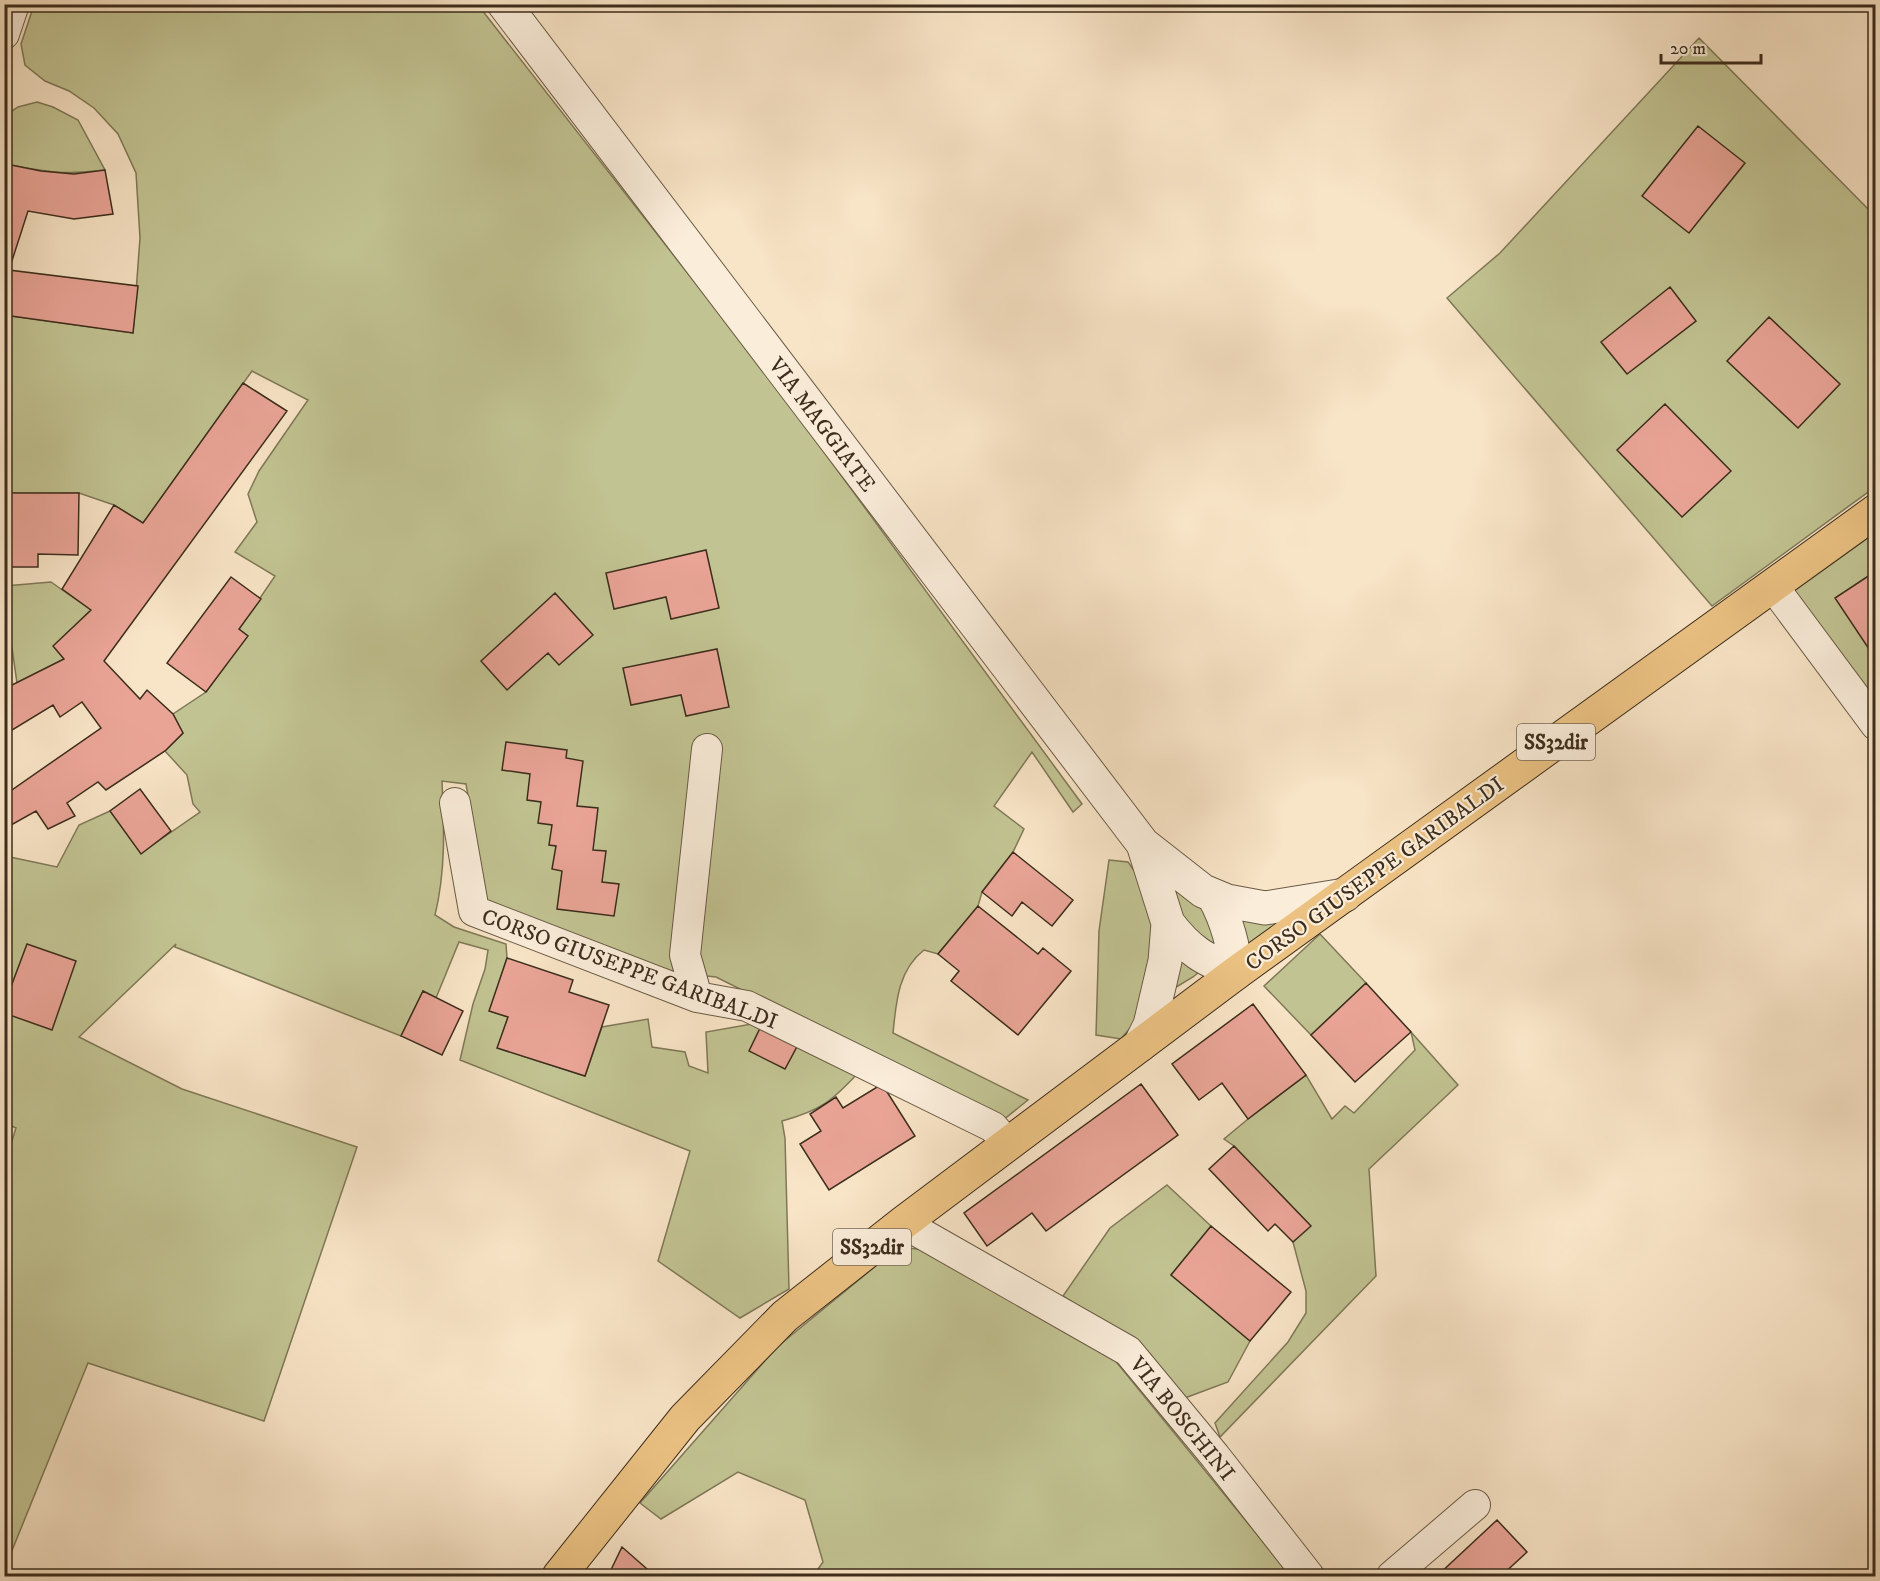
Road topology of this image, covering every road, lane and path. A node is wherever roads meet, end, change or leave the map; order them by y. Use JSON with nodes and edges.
{"nodes":[{"id":1,"x":14,"y":4,"type":"edge"},
{"id":2,"x":504,"y":4,"type":"edge"},
{"id":3,"x":4,"y":34,"type":"edge"},
{"id":4,"x":1875,"y":511,"type":"edge"},
{"id":5,"x":1772,"y":585,"type":"junction"},
{"id":6,"x":1875,"y":725,"type":"edge"},
{"id":7,"x":707,"y":749,"type":"dead end"},
{"id":8,"x":455,"y":803,"type":"dead end"},
{"id":9,"x":1143,"y":844,"type":"junction"},
{"id":10,"x":1345,"y":895,"type":"junction"},
{"id":11,"x":1214,"y":897,"type":"junction"},
{"id":12,"x":1168,"y":922,"type":"junction"},
{"id":13,"x":1236,"y":973,"type":"junction"},
{"id":14,"x":697,"y":997,"type":"junction"},
{"id":15,"x":1140,"y":1045,"type":"junction"},
{"id":16,"x":1008,"y":1144,"type":"junction"},
{"id":17,"x":903,"y":1223,"type":"junction"},
{"id":18,"x":1475,"y":1505,"type":"dead end"},
{"id":19,"x":559,"y":1576,"type":"edge"},
{"id":20,"x":1309,"y":1576,"type":"edge"},
{"id":21,"x":1392,"y":1576,"type":"edge"}],
"edges":[{"from":1,"to":3,"type":"street"},
{"from":2,"to":9,"type":"street","name":"VIA MAGGIATE"},
{"from":4,"to":5,"type":"main road","name":"CORSO GIUSEPPE GARIBALDI","number":"SS32dir"},
{"from":5,"to":6,"type":"street"},
{"from":5,"to":10,"type":"main road","name":"CORSO GIUSEPPE GARIBALDI","number":"SS32dir"},
{"from":7,"to":14,"type":"street"},
{"from":8,"to":14,"type":"street","name":"CORSO GIUSEPPE GARIBALDI"},
{"from":9,"to":11,"type":"street","name":"VIA MAGGIATE"},
{"from":9,"to":12,"type":"street","name":"VIA MAGGIATE"},
{"from":10,"to":11,"type":"street","name":"VIA MAGGIATE"},
{"from":10,"to":13,"type":"main road","name":"CORSO GIUSEPPE GARIBALDI","number":"SS32dir"},
{"from":11,"to":13,"type":"street"},
{"from":12,"to":13,"type":"street","name":"VIA MAGGIATE"},
{"from":12,"to":15,"type":"street","name":"VIA MAGGIATE"},
{"from":13,"to":15,"type":"main road","name":"CORSO GIUSEPPE GARIBALDI","number":"SS32dir"},
{"from":14,"to":16,"type":"street","name":"CORSO GIUSEPPE GARIBALDI"},
{"from":15,"to":16,"type":"main road","name":"CORSO GIUSEPPE GARIBALDI","number":"SS32dir"},
{"from":16,"to":17,"type":"main road","name":"CORSO GIUSEPPE GARIBALDI","number":"SS32dir"},
{"from":17,"to":19,"type":"main road","name":"CORSO GIUSEPPE GARIBALDI","number":"SS32dir"},
{"from":17,"to":20,"type":"street","name":"VIA BOSCHINI"},
{"from":18,"to":21,"type":"street"}]}
